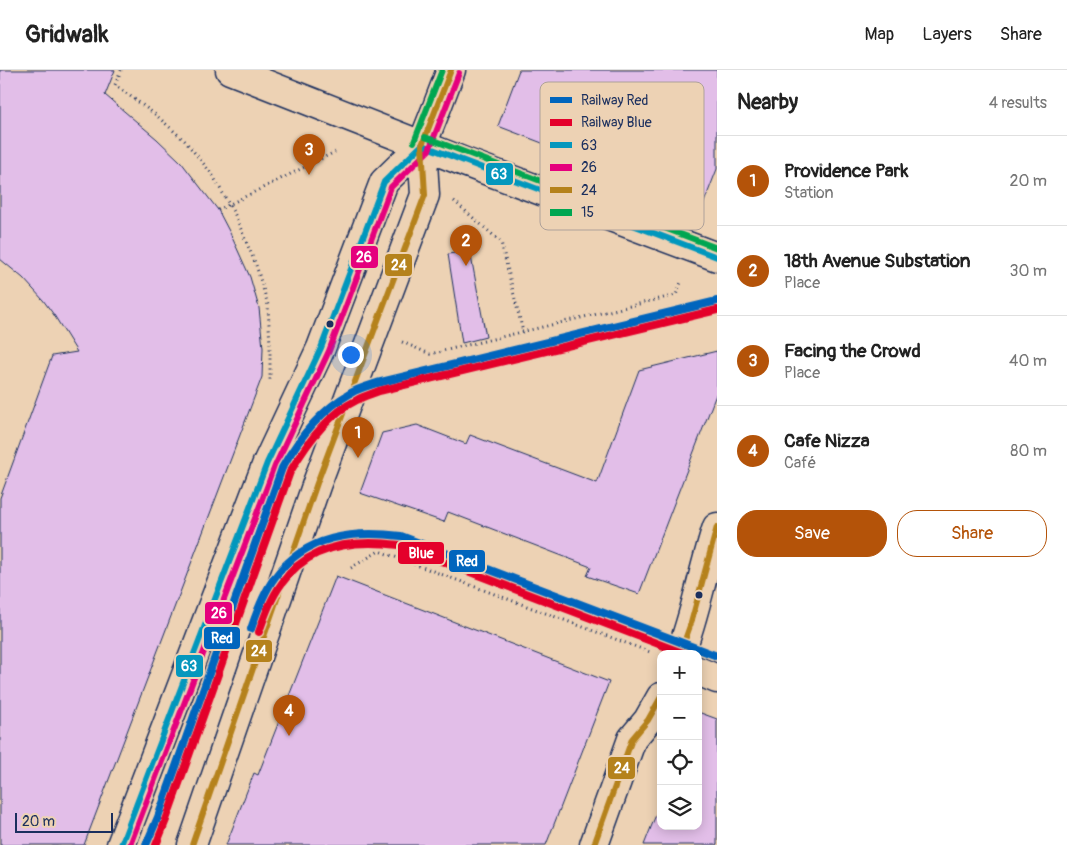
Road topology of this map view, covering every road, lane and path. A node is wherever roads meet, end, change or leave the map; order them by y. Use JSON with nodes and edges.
{"nodes":[{"id":1,"x":121,"y":70,"type":"edge"},
{"id":2,"x":230,"y":70,"type":"edge"},
{"id":3,"x":451,"y":70,"type":"edge"},
{"id":4,"x":422,"y":145,"type":"junction"},
{"id":5,"x":336,"y":152,"type":"dead end"},
{"id":6,"x":540,"y":190,"type":"edge"},
{"id":7,"x":454,"y":201,"type":"dead end"},
{"id":8,"x":229,"y":204,"type":"junction"},
{"id":9,"x":218,"y":210,"type":"dead end"},
{"id":10,"x":646,"y":230,"type":"edge"},
{"id":11,"x":717,"y":257,"type":"edge"},
{"id":12,"x":682,"y":280,"type":"dead end"},
{"id":13,"x":523,"y":332,"type":"junction"},
{"id":14,"x":399,"y":341,"type":"dead end"},
{"id":15,"x":270,"y":385,"type":"dead end"},
{"id":16,"x":717,"y":527,"type":"edge"},
{"id":17,"x":351,"y":568,"type":"dead end"},
{"id":18,"x":681,"y":650,"type":"edge"},
{"id":19,"x":652,"y":653,"type":"dead end"},
{"id":20,"x":702,"y":673,"type":"edge"},
{"id":21,"x":717,"y":679,"type":"edge"},
{"id":22,"x":657,"y":704,"type":"edge"},
{"id":23,"x":121,"y":845,"type":"edge"},
{"id":24,"x":192,"y":845,"type":"edge"},
{"id":25,"x":594,"y":845,"type":"edge"}],
"edges":[{"from":1,"to":8,"type":"path"},
{"from":2,"to":4,"type":"street"},
{"from":3,"to":4,"type":"street"},
{"from":4,"to":6,"type":"street"},
{"from":4,"to":23,"type":"street"},
{"from":4,"to":24,"type":"street"},
{"from":5,"to":8,"type":"path"},
{"from":7,"to":13,"type":"path"},
{"from":8,"to":9,"type":"path"},
{"from":8,"to":15,"type":"path"},
{"from":10,"to":11,"type":"street"},
{"from":12,"to":13,"type":"path"},
{"from":13,"to":14,"type":"path"},
{"from":16,"to":18,"type":"street"},
{"from":17,"to":19,"type":"path"},
{"from":20,"to":21,"type":"street"},
{"from":22,"to":25,"type":"street"}]}
